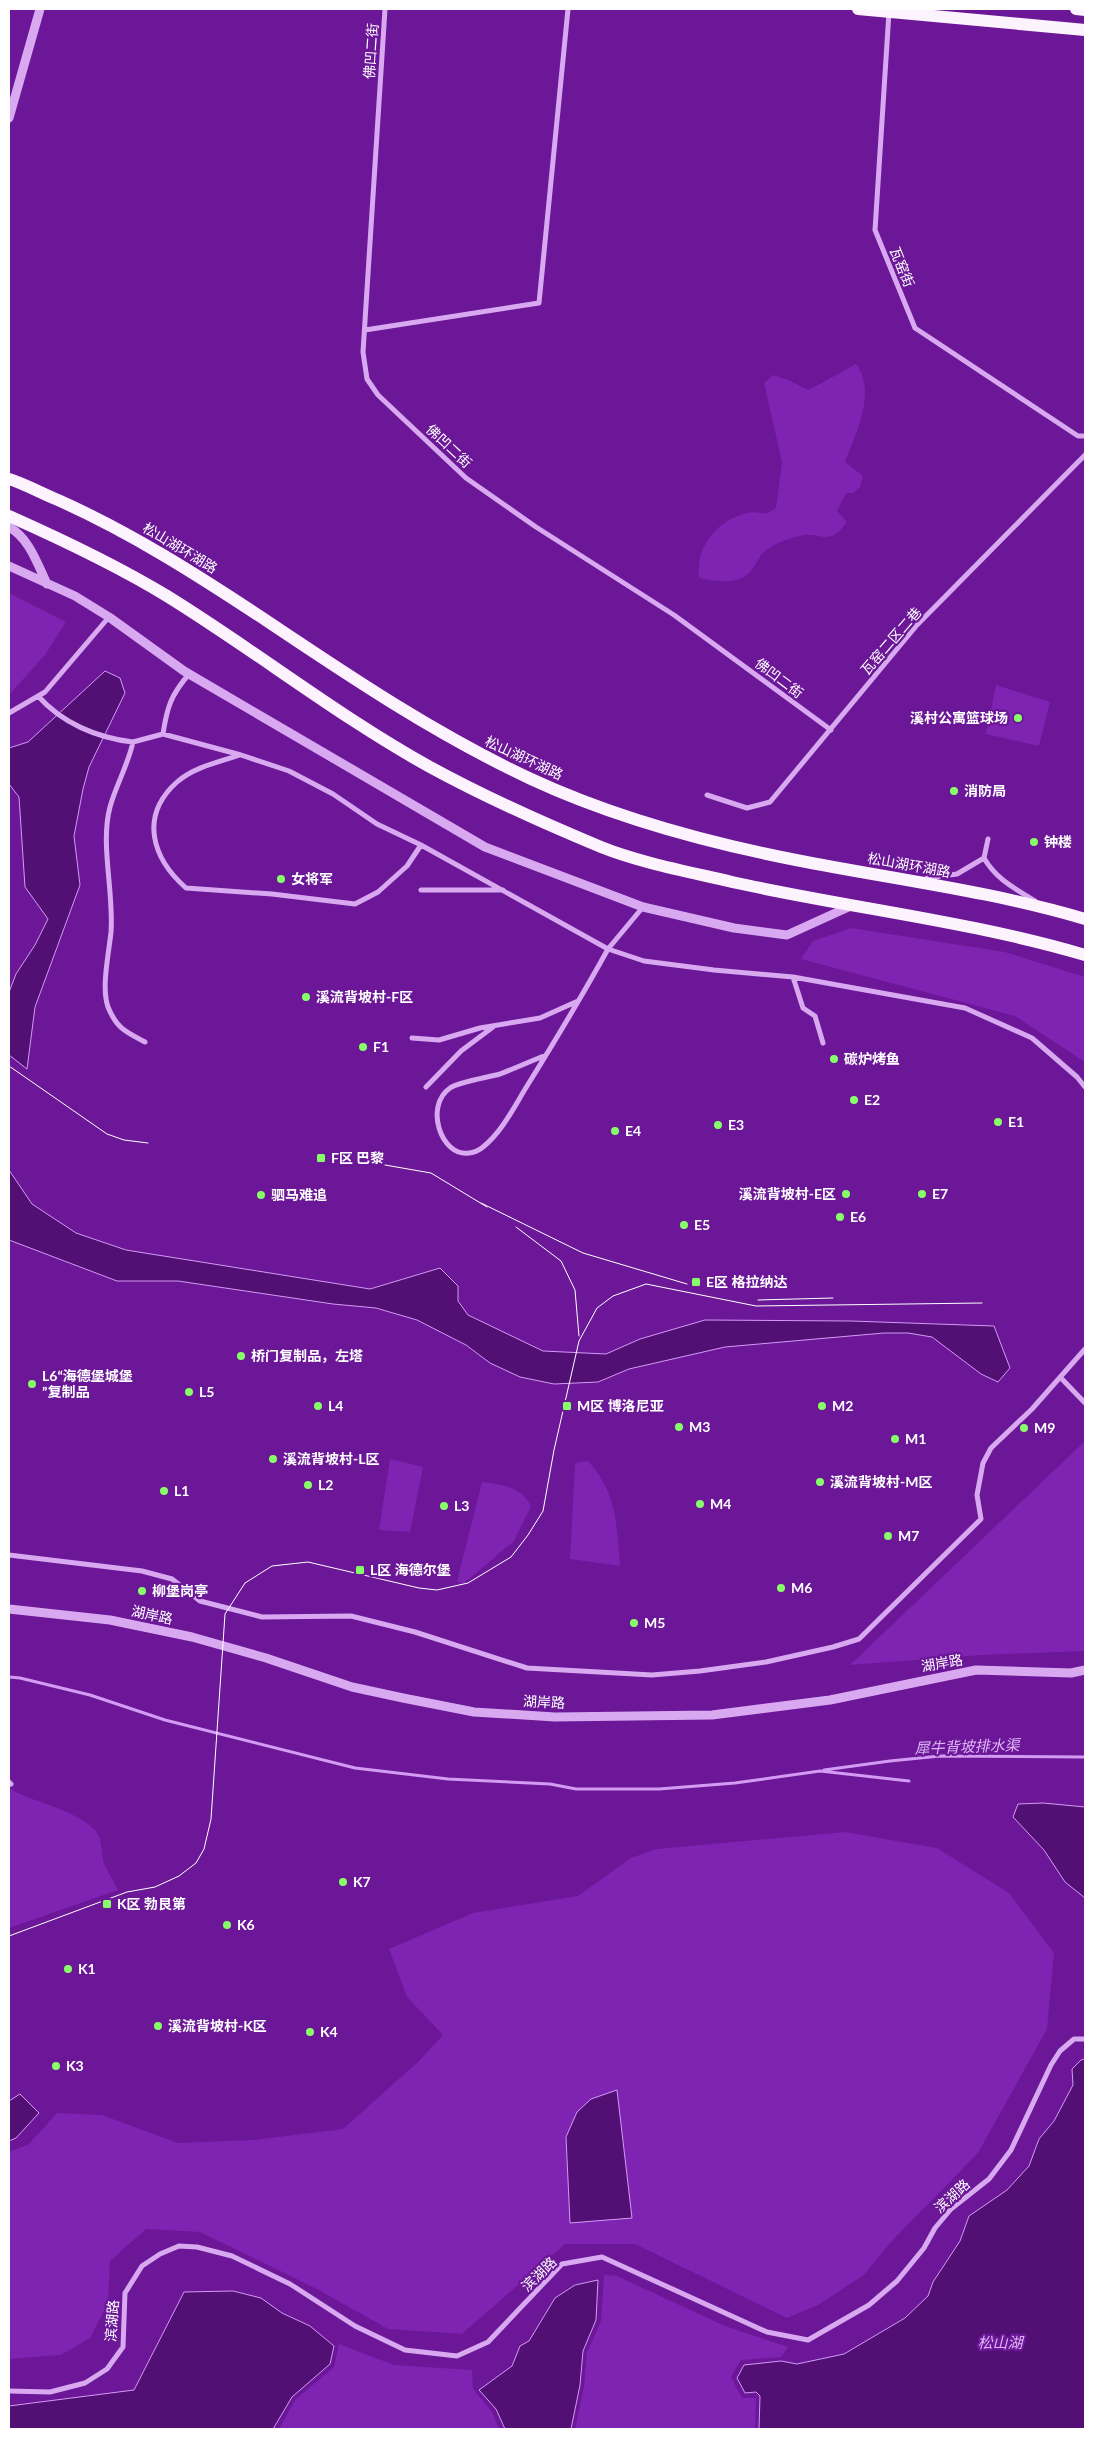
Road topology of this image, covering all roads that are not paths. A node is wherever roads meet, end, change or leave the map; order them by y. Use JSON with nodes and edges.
{"nodes":[{"id":1,"x":40,"y":9,"type":"edge"},
{"id":2,"x":385,"y":9,"type":"edge"},
{"id":3,"x":568,"y":9,"type":"edge"},
{"id":4,"x":858,"y":9,"type":"edge"},
{"id":5,"x":1076,"y":9,"type":"edge"},
{"id":6,"x":1085,"y":10,"type":"edge"},
{"id":7,"x":889,"y":12,"type":"junction"},
{"id":8,"x":1085,"y":30,"type":"edge"},
{"id":9,"x":9,"y":118,"type":"edge"},
{"id":10,"x":365,"y":330,"type":"junction"},
{"id":11,"x":1085,"y":436,"type":"edge"},
{"id":12,"x":1085,"y":455,"type":"edge"},
{"id":13,"x":9,"y":479,"type":"edge"},
{"id":14,"x":9,"y":516,"type":"edge"},
{"id":15,"x":9,"y":527,"type":"edge"},
{"id":16,"x":9,"y":566,"type":"edge"},
{"id":17,"x":47,"y":584,"type":"junction"},
{"id":18,"x":108,"y":617,"type":"junction"},
{"id":19,"x":189,"y":674,"type":"junction"},
{"id":20,"x":38,"y":696,"type":"junction"},
{"id":21,"x":9,"y":713,"type":"edge"},
{"id":22,"x":831,"y":730,"type":"junction"},
{"id":23,"x":163,"y":734,"type":"junction"},
{"id":24,"x":133,"y":742,"type":"junction"},
{"id":25,"x":241,"y":754,"type":"junction"},
{"id":26,"x":707,"y":795,"type":"dead end"},
{"id":27,"x":988,"y":838,"type":"dead end"},
{"id":28,"x":421,"y":845,"type":"junction"},
{"id":29,"x":984,"y":858,"type":"junction"},
{"id":30,"x":905,"y":879,"type":"junction"},
{"id":31,"x":421,"y":890,"type":"dead end"},
{"id":32,"x":503,"y":890,"type":"junction"},
{"id":33,"x":853,"y":905,"type":"junction"},
{"id":34,"x":643,"y":907,"type":"junction"},
{"id":35,"x":1046,"y":907,"type":"junction"},
{"id":36,"x":1085,"y":919,"type":"edge"},
{"id":37,"x":608,"y":949,"type":"junction"},
{"id":38,"x":1085,"y":955,"type":"edge"},
{"id":39,"x":793,"y":977,"type":"junction"},
{"id":40,"x":579,"y":1001,"type":"junction"},
{"id":41,"x":495,"y":1025,"type":"junction"},
{"id":42,"x":412,"y":1038,"type":"dead end"},
{"id":43,"x":146,"y":1042,"type":"dead end"},
{"id":44,"x":823,"y":1042,"type":"dead end"},
{"id":45,"x":546,"y":1055,"type":"junction"},
{"id":46,"x":426,"y":1087,"type":"dead end"},
{"id":47,"x":1085,"y":1087,"type":"edge"},
{"id":48,"x":1085,"y":1349,"type":"edge"},
{"id":49,"x":1060,"y":1377,"type":"junction"},
{"id":50,"x":1085,"y":1402,"type":"edge"},
{"id":51,"x":9,"y":1555,"type":"edge"},
{"id":52,"x":10,"y":1608,"type":"edge"},
{"id":53,"x":1085,"y":1670,"type":"edge"},
{"id":54,"x":1085,"y":2039,"type":"edge"},
{"id":55,"x":9,"y":2390,"type":"edge"}],
"edges":[{"from":1,"to":9,"type":"street"},
{"from":2,"to":10,"type":"street","name":"佛凹二街"},
{"from":3,"to":10,"type":"street"},
{"from":4,"to":7,"type":"main road"},
{"from":5,"to":6,"type":"main road"},
{"from":7,"to":8,"type":"main road"},
{"from":7,"to":11,"type":"street","name":"瓦窑街"},
{"from":10,"to":22,"type":"street","name":"佛凹二街"},
{"from":12,"to":22,"type":"street","name":"瓦窑二区二巷"},
{"from":13,"to":30,"type":"main road","name":"松山湖环湖路"},
{"from":14,"to":33,"type":"main road"},
{"from":15,"to":17,"type":"street"},
{"from":16,"to":17,"type":"street"},
{"from":17,"to":18,"type":"street"},
{"from":18,"to":19,"type":"street"},
{"from":18,"to":20,"type":"street"},
{"from":19,"to":23,"type":"street"},
{"from":19,"to":34,"type":"street"},
{"from":20,"to":21,"type":"street"},
{"from":20,"to":24,"type":"street"},
{"from":22,"to":26,"type":"street","name":"瓦窑二区二巷"},
{"from":23,"to":24,"type":"street"},
{"from":23,"to":25,"type":"street"},
{"from":24,"to":43,"type":"street"},
{"from":25,"to":28,"type":"street"},
{"from":25,"to":28,"type":"street"},
{"from":27,"to":29,"type":"street"},
{"from":28,"to":32,"type":"street"},
{"from":29,"to":30,"type":"street"},
{"from":29,"to":35,"type":"street"},
{"from":30,"to":35,"type":"main road","name":"松山湖环湖路"},
{"from":31,"to":32,"type":"street"},
{"from":32,"to":37,"type":"street"},
{"from":33,"to":34,"type":"street"},
{"from":33,"to":38,"type":"main road"},
{"from":34,"to":37,"type":"street"},
{"from":35,"to":36,"type":"main road","name":"松山湖环湖路"},
{"from":37,"to":39,"type":"street"},
{"from":37,"to":40,"type":"street"},
{"from":39,"to":44,"type":"street"},
{"from":39,"to":47,"type":"street"},
{"from":40,"to":41,"type":"street"},
{"from":40,"to":45,"type":"street"},
{"from":41,"to":42,"type":"street"},
{"from":41,"to":46,"type":"street"},
{"from":45,"to":45,"type":"street"},
{"from":48,"to":49,"type":"street"},
{"from":49,"to":50,"type":"street"},
{"from":49,"to":51,"type":"street"},
{"from":52,"to":53,"type":"street","name":"湖岸路"},
{"from":54,"to":55,"type":"street","name":"滨湖路"}]}
